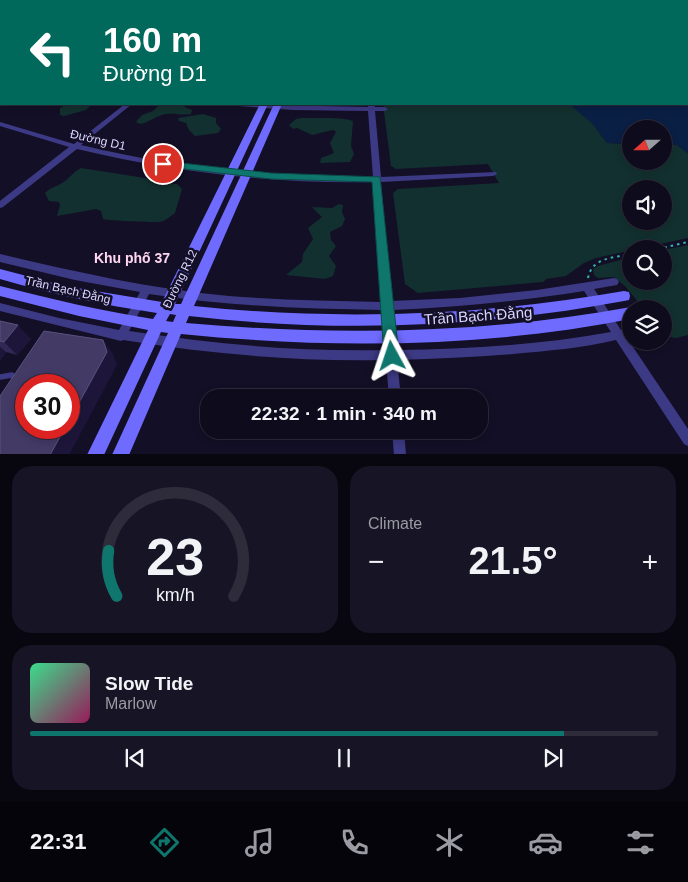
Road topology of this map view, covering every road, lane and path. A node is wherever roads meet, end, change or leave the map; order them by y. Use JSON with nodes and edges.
{"nodes":[{"id":1,"x":128,"y":105,"type":"edge"},
{"id":2,"x":270,"y":105,"type":"edge"},
{"id":3,"x":371,"y":106,"type":"edge"},
{"id":4,"x":385,"y":109,"type":"dead end"},
{"id":5,"x":0,"y":124,"type":"edge"},
{"id":6,"x":75,"y":147,"type":"junction"},
{"id":7,"x":231,"y":172,"type":"junction"},
{"id":8,"x":246,"y":174,"type":"junction"},
{"id":9,"x":493,"y":174,"type":"dead end"},
{"id":10,"x":377,"y":179,"type":"junction"},
{"id":11,"x":0,"y":205,"type":"edge"},
{"id":12,"x":688,"y":242,"type":"edge"},
{"id":13,"x":672,"y":246,"type":"edge"},
{"id":14,"x":622,"y":256,"type":"edge"},
{"id":15,"x":0,"y":258,"type":"edge"},
{"id":16,"x":0,"y":274,"type":"edge"},
{"id":17,"x":614,"y":282,"type":"dead end"},
{"id":18,"x":588,"y":287,"type":"junction"},
{"id":19,"x":151,"y":290,"type":"junction"},
{"id":20,"x":0,"y":291,"type":"edge"},
{"id":21,"x":173,"y":293,"type":"junction"},
{"id":22,"x":191,"y":296,"type":"junction"},
{"id":23,"x":624,"y":296,"type":"dead end"},
{"id":24,"x":597,"y":301,"type":"junction"},
{"id":25,"x":143,"y":305,"type":"junction"},
{"id":26,"x":387,"y":305,"type":"junction"},
{"id":27,"x":0,"y":307,"type":"edge"},
{"id":28,"x":166,"y":309,"type":"junction"},
{"id":29,"x":184,"y":311,"type":"junction"},
{"id":30,"x":622,"y":315,"type":"edge"},
{"id":31,"x":608,"y":318,"type":"junction"},
{"id":32,"x":130,"y":320,"type":"junction"},
{"id":33,"x":389,"y":321,"type":"junction"},
{"id":34,"x":158,"y":325,"type":"junction"},
{"id":35,"x":177,"y":327,"type":"junction"},
{"id":36,"x":622,"y":334,"type":"edge"},
{"id":37,"x":619,"y":335,"type":"junction"},
{"id":38,"x":125,"y":337,"type":"junction"},
{"id":39,"x":390,"y":338,"type":"junction"},
{"id":40,"x":150,"y":342,"type":"junction"},
{"id":41,"x":169,"y":344,"type":"junction"},
{"id":42,"x":392,"y":356,"type":"junction"},
{"id":43,"x":0,"y":377,"type":"edge"},
{"id":44,"x":394,"y":389,"type":"edge"},
{"id":45,"x":10,"y":390,"type":"edge"},
{"id":46,"x":399,"y":439,"type":"edge"},
{"id":47,"x":688,"y":440,"type":"edge"},
{"id":48,"x":95,"y":454,"type":"edge"},
{"id":49,"x":120,"y":454,"type":"edge"},
{"id":50,"x":400,"y":454,"type":"edge"}],
"edges":[{"from":1,"to":6,"type":"street"},
{"from":2,"to":3,"type":"street"},
{"from":2,"to":7,"type":"street","name":"Đường R12"},
{"from":2,"to":8,"type":"street","name":"Đường R12"},
{"from":3,"to":4,"type":"street"},
{"from":3,"to":10,"type":"street"},
{"from":5,"to":6,"type":"street","name":"Đường D1"},
{"from":6,"to":7,"type":"street","name":"Đường D1"},
{"from":6,"to":11,"type":"street"},
{"from":7,"to":8,"type":"street","name":"Đường D1"},
{"from":7,"to":21,"type":"street","name":"Đường R12"},
{"from":8,"to":10,"type":"street","name":"Đường D1"},
{"from":8,"to":22,"type":"street","name":"Đường R12"},
{"from":9,"to":10,"type":"street","name":"Đường D1"},
{"from":10,"to":26,"type":"street"},
{"from":12,"to":13,"type":"path"},
{"from":14,"to":18,"type":"path"},
{"from":15,"to":19,"type":"street","name":"Trần Bạch Đằng"},
{"from":16,"to":25,"type":"street","name":"Trần Bạch Đằng"},
{"from":17,"to":18,"type":"street","name":"Trần Bạch Đằng"},
{"from":18,"to":24,"type":"street"},
{"from":18,"to":26,"type":"street","name":"Trần Bạch Đằng"},
{"from":19,"to":21,"type":"street","name":"Trần Bạch Đằng"},
{"from":19,"to":25,"type":"street"},
{"from":20,"to":32,"type":"street","name":"Trần Bạch Đằng"},
{"from":21,"to":22,"type":"street","name":"Trần Bạch Đằng"},
{"from":21,"to":28,"type":"street","name":"Đường R12"},
{"from":22,"to":26,"type":"street","name":"Trần Bạch Đằng"},
{"from":22,"to":29,"type":"street","name":"Đường R12"},
{"from":23,"to":24,"type":"street","name":"Trần Bạch Đằng"},
{"from":24,"to":31,"type":"street"},
{"from":24,"to":33,"type":"street","name":"Trần Bạch Đằng"},
{"from":25,"to":28,"type":"street","name":"Trần Bạch Đằng"},
{"from":25,"to":32,"type":"street"},
{"from":26,"to":33,"type":"street"},
{"from":27,"to":38,"type":"street"},
{"from":28,"to":29,"type":"street","name":"Trần Bạch Đằng"},
{"from":28,"to":34,"type":"street","name":"Đường R12"},
{"from":29,"to":33,"type":"street","name":"Trần Bạch Đằng"},
{"from":29,"to":35,"type":"street","name":"Đường R12"},
{"from":30,"to":31,"type":"street","name":"Trần Bạch Đằng"},
{"from":31,"to":37,"type":"street"},
{"from":31,"to":39,"type":"street","name":"Trần Bạch Đằng"},
{"from":32,"to":34,"type":"street","name":"Trần Bạch Đằng"},
{"from":32,"to":38,"type":"street"},
{"from":33,"to":39,"type":"street"},
{"from":34,"to":35,"type":"street","name":"Trần Bạch Đằng"},
{"from":34,"to":40,"type":"street","name":"Đường R12"},
{"from":35,"to":39,"type":"street","name":"Trần Bạch Đằng"},
{"from":35,"to":41,"type":"street","name":"Đường R12"},
{"from":36,"to":37,"type":"street"},
{"from":37,"to":42,"type":"street"},
{"from":37,"to":47,"type":"street"},
{"from":38,"to":40,"type":"street"},
{"from":39,"to":42,"type":"street"},
{"from":40,"to":41,"type":"street"},
{"from":40,"to":48,"type":"street","name":"Đường R12"},
{"from":41,"to":42,"type":"street"},
{"from":41,"to":49,"type":"street","name":"Đường R12"},
{"from":42,"to":44,"type":"street"},
{"from":43,"to":45,"type":"lane"},
{"from":46,"to":50,"type":"street"}]}
